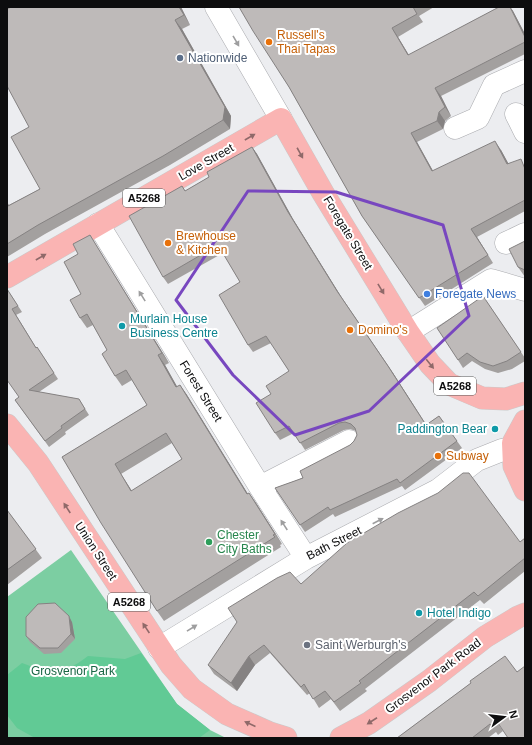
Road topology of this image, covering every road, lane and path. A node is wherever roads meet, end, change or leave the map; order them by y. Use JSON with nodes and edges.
{"nodes":[{"id":1,"x":216,"y":7,"type":"edge"},
{"id":2,"x":525,"y":71,"type":"edge"},
{"id":3,"x":281,"y":119,"type":"junction"},
{"id":4,"x":455,"y":128,"type":"dead end"},
{"id":5,"x":98,"y":224,"type":"junction"},
{"id":6,"x":7,"y":277,"type":"edge"},
{"id":7,"x":525,"y":290,"type":"edge"},
{"id":8,"x":408,"y":332,"type":"junction"},
{"id":9,"x":525,"y":394,"type":"edge"},
{"id":10,"x":525,"y":421,"type":"edge"},
{"id":11,"x":7,"y":425,"type":"edge"},
{"id":12,"x":349,"y":441,"type":"dead end"},
{"id":13,"x":513,"y":449,"type":"junction"},
{"id":14,"x":260,"y":487,"type":"junction"},
{"id":15,"x":525,"y":490,"type":"edge"},
{"id":16,"x":306,"y":558,"type":"junction"},
{"id":17,"x":523,"y":616,"type":"edge"},
{"id":18,"x":159,"y":648,"type":"junction"},
{"id":19,"x":286,"y":738,"type":"edge"},
{"id":20,"x":341,"y":738,"type":"edge"}],
"edges":[{"from":1,"to":3,"type":"street","name":"Foregate Street","one_way":true},
{"from":2,"to":4,"type":"street"},
{"from":5,"to":3,"type":"highway","name":"Love Street","number":"A5268","one_way":true},
{"from":3,"to":8,"type":"highway","name":"Foregate Street","number":"A5268","one_way":true},
{"from":6,"to":5,"type":"highway","name":"Love Street","number":"A5268","one_way":true},
{"from":14,"to":5,"type":"street","name":"Forest Street","one_way":true},
{"from":7,"to":8,"type":"street"},
{"from":8,"to":9,"type":"highway","name":"Foregate Street","number":"A5268","one_way":true},
{"from":10,"to":13,"type":"highway"},
{"from":18,"to":11,"type":"highway","name":"Union Street","number":"A5268","one_way":true},
{"from":12,"to":14,"type":"street"},
{"from":13,"to":15,"type":"highway"},
{"from":16,"to":13,"type":"street","name":"Bath Street","one_way":true},
{"from":16,"to":14,"type":"street","name":"Forest Street","one_way":true},
{"from":18,"to":16,"type":"street","name":"Bath Street","one_way":true},
{"from":17,"to":20,"type":"highway","name":"Grosvenor Park Road","one_way":true},
{"from":19,"to":18,"type":"highway","name":"Union Street","number":"A5268","one_way":true}]}
